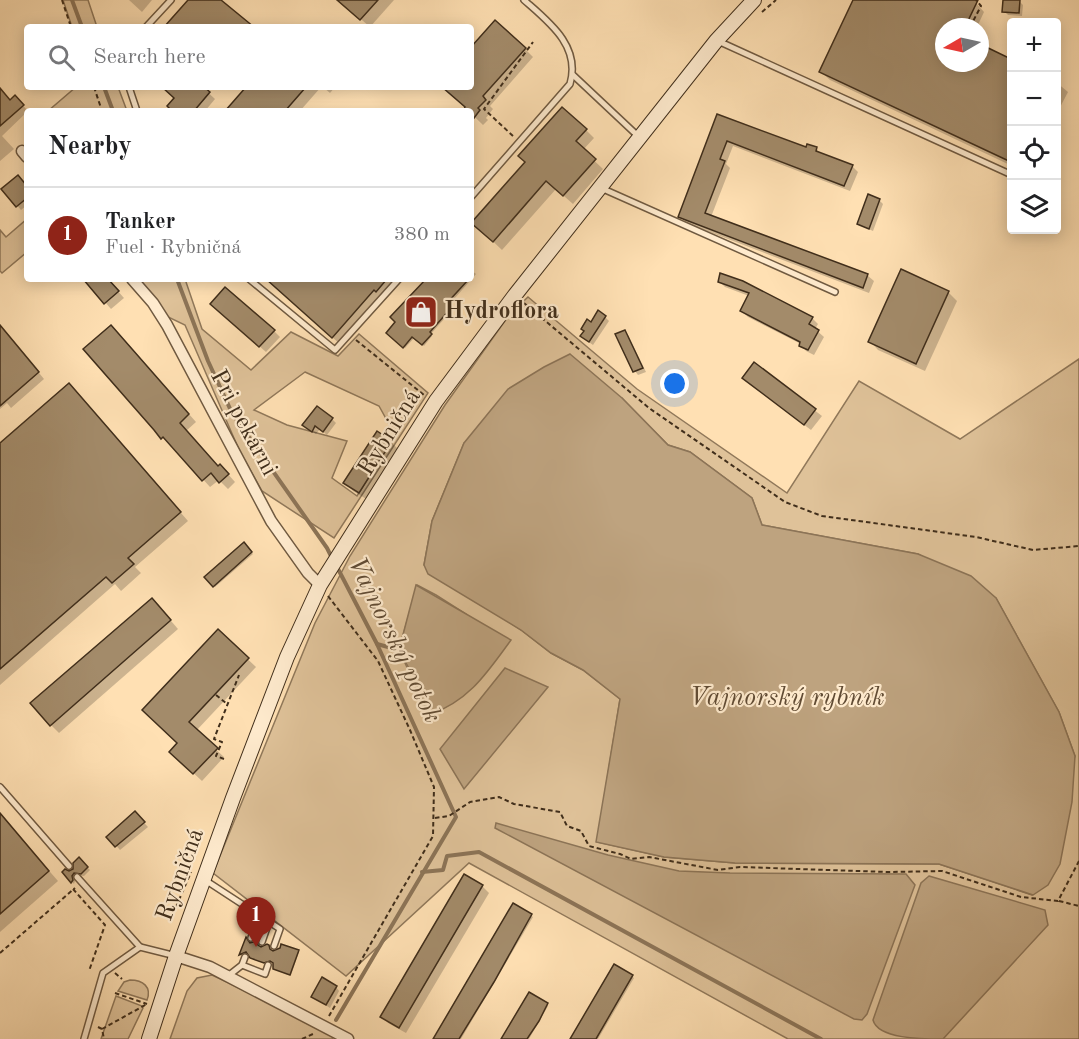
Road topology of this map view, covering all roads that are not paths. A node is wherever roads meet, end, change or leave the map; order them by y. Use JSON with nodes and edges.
{"nodes":[{"id":1,"x":171,"y":0,"type":"edge"},
{"id":2,"x":524,"y":0,"type":"edge"},
{"id":3,"x":754,"y":0,"type":"edge"},
{"id":4,"x":149,"y":24,"type":"edge"},
{"id":5,"x":716,"y":41,"type":"junction"},
{"id":6,"x":573,"y":75,"type":"junction"},
{"id":7,"x":130,"y":90,"type":"edge"},
{"id":8,"x":136,"y":108,"type":"edge"},
{"id":9,"x":640,"y":138,"type":"junction"},
{"id":10,"x":1007,"y":173,"type":"edge"},
{"id":11,"x":601,"y":188,"type":"junction"},
{"id":12,"x":474,"y":194,"type":"edge"},
{"id":13,"x":135,"y":282,"type":"edge"},
{"id":14,"x":253,"y":282,"type":"edge"},
{"id":15,"x":396,"y":282,"type":"edge"},
{"id":16,"x":835,"y":292,"type":"dead end"},
{"id":17,"x":320,"y":585,"type":"junction"},
{"id":18,"x":0,"y":787,"type":"edge"},
{"id":19,"x":69,"y":866,"type":"dead end"},
{"id":20,"x":197,"y":876,"type":"junction"},
{"id":21,"x":77,"y":877,"type":"dead end"},
{"id":22,"x":258,"y":915,"type":"junction"},
{"id":23,"x":269,"y":922,"type":"junction"},
{"id":24,"x":251,"y":938,"type":"dead end"},
{"id":25,"x":262,"y":942,"type":"dead end"},
{"id":26,"x":274,"y":946,"type":"dead end"},
{"id":27,"x":140,"y":947,"type":"junction"},
{"id":28,"x":176,"y":956,"type":"junction"},
{"id":29,"x":245,"y":957,"type":"dead end"},
{"id":30,"x":257,"y":961,"type":"dead end"},
{"id":31,"x":242,"y":965,"type":"junction"},
{"id":32,"x":268,"y":965,"type":"dead end"},
{"id":33,"x":254,"y":969,"type":"junction"},
{"id":34,"x":228,"y":976,"type":"junction"},
{"id":35,"x":84,"y":1039,"type":"edge"},
{"id":36,"x":149,"y":1039,"type":"edge"},
{"id":37,"x":348,"y":1039,"type":"edge"}],
"edges":[{"from":1,"to":4,"type":"lane"},
{"from":2,"to":6,"type":"lane"},
{"from":3,"to":5,"type":"main road","name":"Rybničná"},
{"from":5,"to":9,"type":"main road","name":"Rybničná"},
{"from":5,"to":10,"type":"lane"},
{"from":6,"to":9,"type":"lane"},
{"from":6,"to":12,"type":"lane"},
{"from":7,"to":8,"type":"lane"},
{"from":9,"to":11,"type":"main road","name":"Rybničná"},
{"from":11,"to":16,"type":"lane"},
{"from":11,"to":17,"type":"main road","name":"Rybničná"},
{"from":13,"to":17,"type":"street","name":"Pri pekárni"},
{"from":14,"to":15,"type":"lane"},
{"from":17,"to":20,"type":"main road","name":"Rybničná"},
{"from":18,"to":19,"type":"lane"},
{"from":20,"to":22,"type":"lane"},
{"from":20,"to":28,"type":"main road","name":"Rybničná"},
{"from":21,"to":27,"type":"lane"},
{"from":22,"to":23,"type":"lane"},
{"from":22,"to":24,"type":"lane"},
{"from":23,"to":25,"type":"lane"},
{"from":23,"to":26,"type":"lane"},
{"from":27,"to":28,"type":"lane"},
{"from":27,"to":35,"type":"lane"},
{"from":28,"to":34,"type":"street","name":"Rybničná"},
{"from":28,"to":36,"type":"main road","name":"Rybničná"},
{"from":29,"to":31,"type":"lane"},
{"from":30,"to":33,"type":"lane"},
{"from":31,"to":33,"type":"lane"},
{"from":31,"to":34,"type":"lane"},
{"from":32,"to":33,"type":"lane"},
{"from":34,"to":37,"type":"street","name":"Rybničná"}]}
